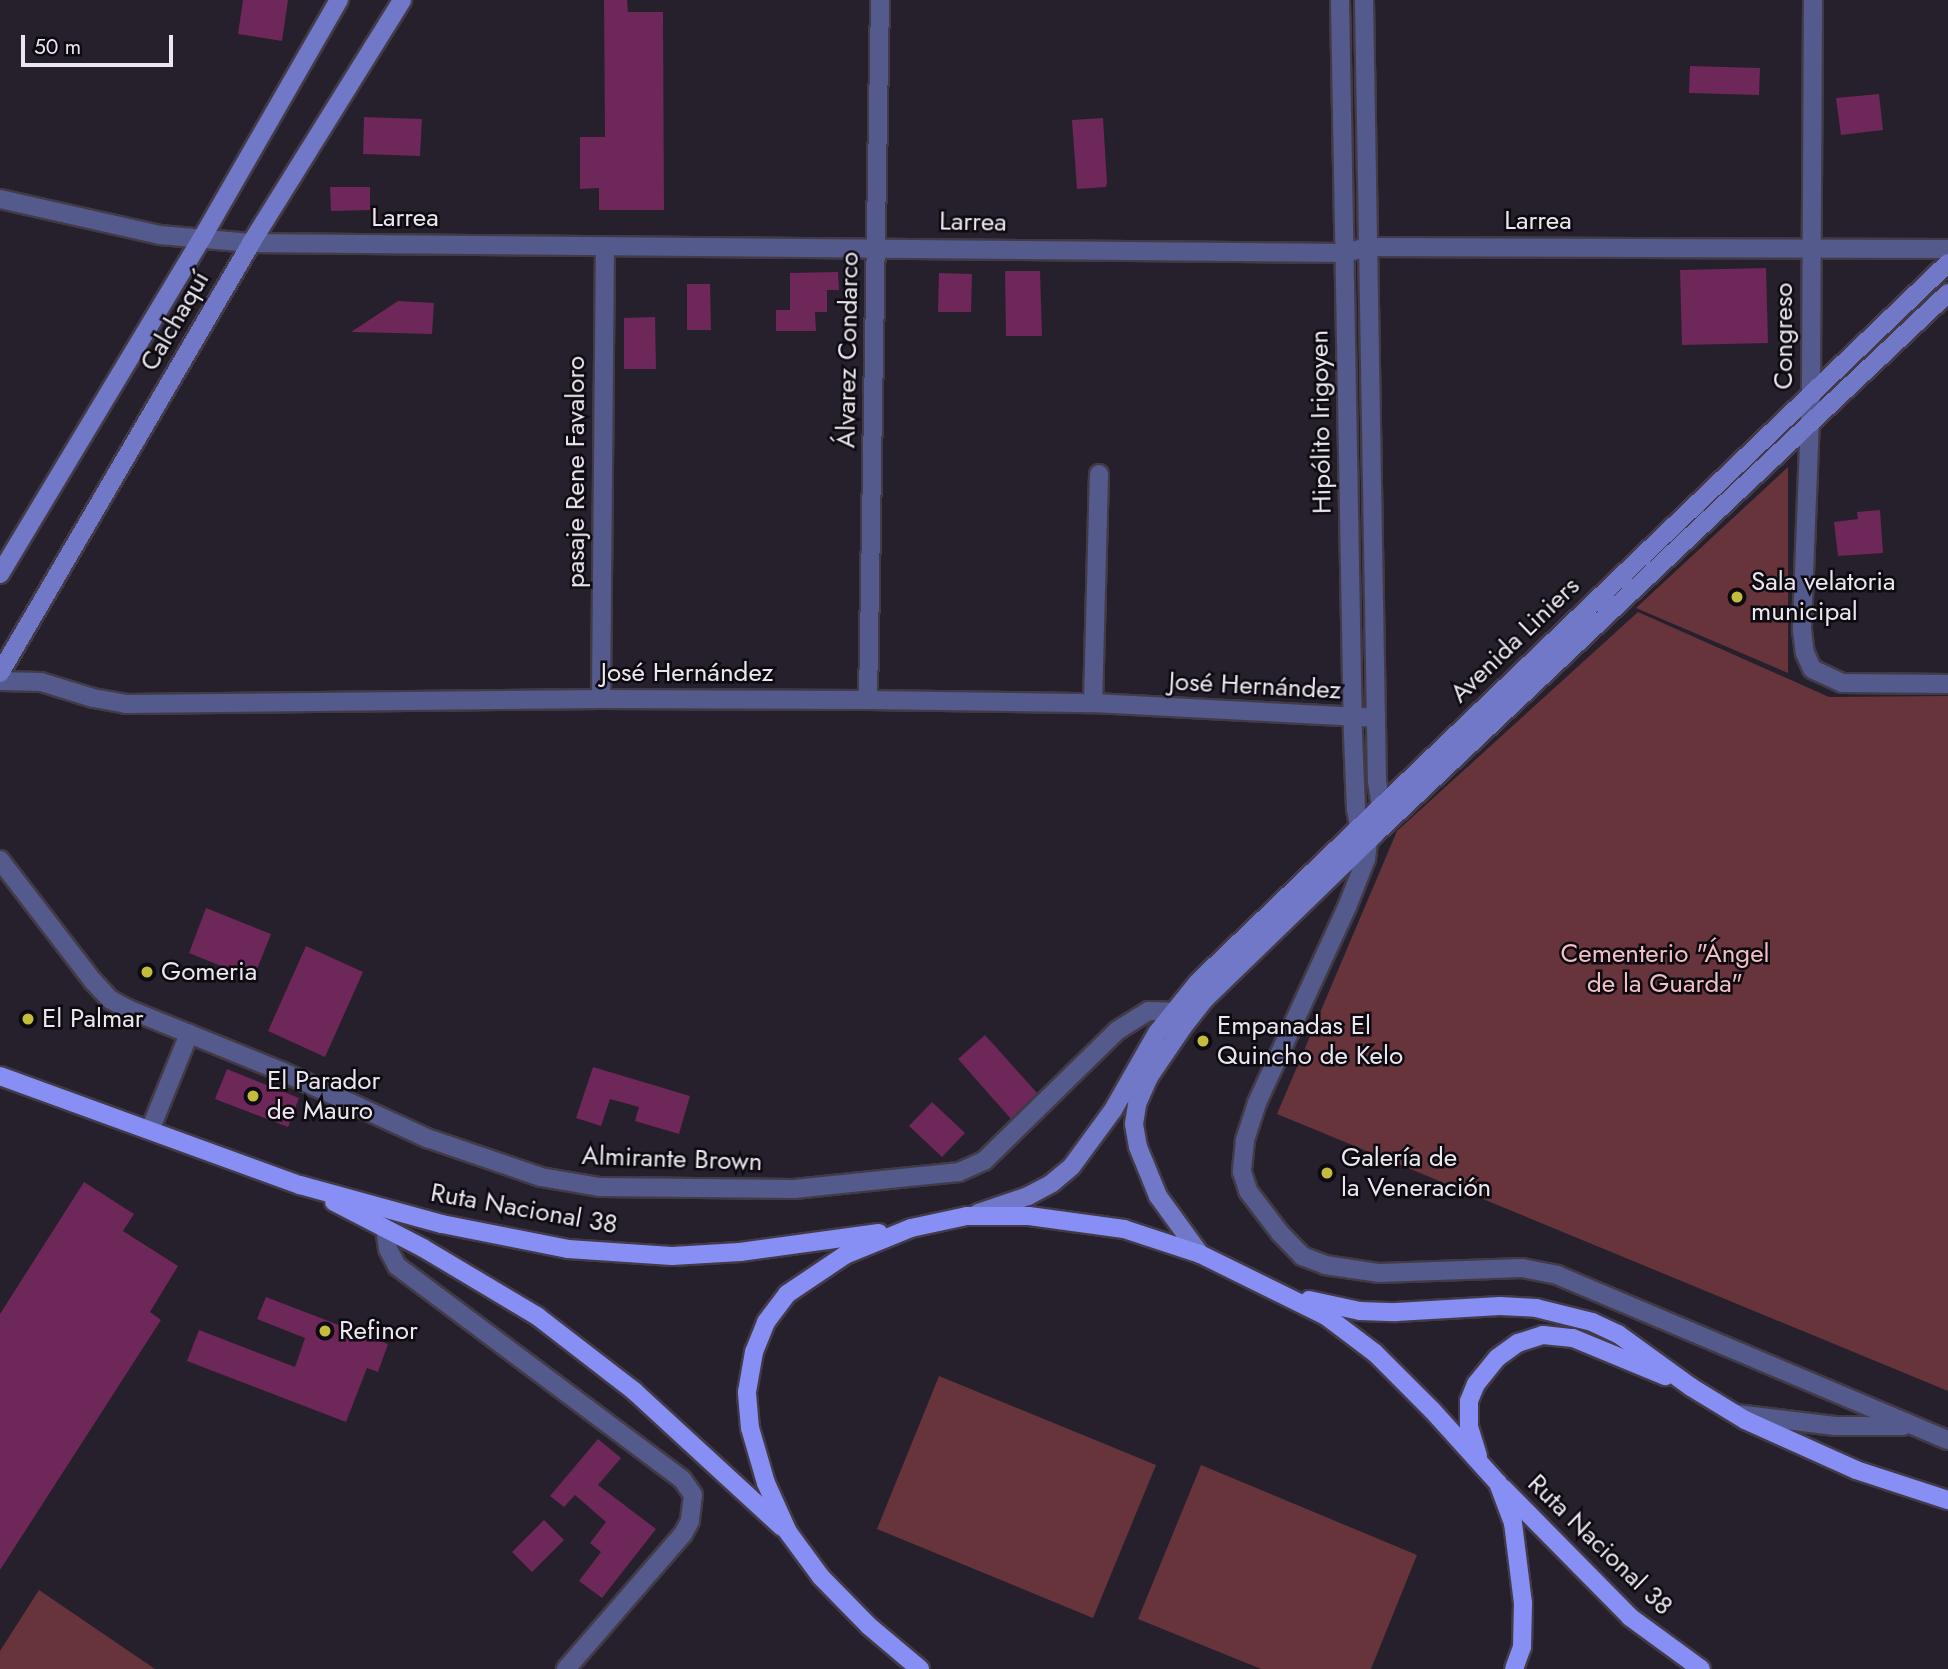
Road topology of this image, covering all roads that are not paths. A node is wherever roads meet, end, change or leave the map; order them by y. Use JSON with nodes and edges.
{"nodes":[{"id":1,"x":339,"y":0,"type":"edge"},
{"id":2,"x":402,"y":0,"type":"edge"},
{"id":3,"x":880,"y":0,"type":"edge"},
{"id":4,"x":1340,"y":0,"type":"edge"},
{"id":5,"x":1364,"y":0,"type":"edge"},
{"id":6,"x":1813,"y":0,"type":"edge"},
{"id":7,"x":0,"y":199,"type":"edge"},
{"id":8,"x":202,"y":238,"type":"junction"},
{"id":9,"x":251,"y":243,"type":"junction"},
{"id":10,"x":605,"y":246,"type":"junction"},
{"id":11,"x":876,"y":247,"type":"junction"},
{"id":12,"x":1367,"y":247,"type":"junction"},
{"id":13,"x":1810,"y":247,"type":"junction"},
{"id":14,"x":1948,"y":249,"type":"edge"},
{"id":15,"x":1345,"y":253,"type":"junction"},
{"id":16,"x":1948,"y":263,"type":"edge"},
{"id":17,"x":1948,"y":293,"type":"edge"},
{"id":18,"x":1811,"y":391,"type":"junction"},
{"id":19,"x":1810,"y":423,"type":"junction"},
{"id":20,"x":1099,"y":474,"type":"dead end"},
{"id":21,"x":0,"y":573,"type":"edge"},
{"id":22,"x":0,"y":673,"type":"edge"},
{"id":23,"x":0,"y":681,"type":"edge"},
{"id":24,"x":1948,"y":684,"type":"edge"},
{"id":25,"x":601,"y":699,"type":"junction"},
{"id":26,"x":868,"y":700,"type":"junction"},
{"id":27,"x":1093,"y":703,"type":"junction"},
{"id":28,"x":1353,"y":717,"type":"junction"},
{"id":29,"x":1376,"y":718,"type":"junction"},
{"id":30,"x":1385,"y":813,"type":"junction"},
{"id":31,"x":1364,"y":833,"type":"junction"},
{"id":32,"x":0,"y":860,"type":"edge"},
{"id":33,"x":1173,"y":1012,"type":"junction"},
{"id":34,"x":189,"y":1034,"type":"junction"},
{"id":35,"x":1142,"y":1072,"type":"junction"},
{"id":36,"x":1,"y":1075,"type":"edge"},
{"id":37,"x":150,"y":1130,"type":"junction"},
{"id":38,"x":300,"y":1185,"type":"junction"},
{"id":39,"x":967,"y":1216,"type":"junction"},
{"id":40,"x":385,"y":1228,"type":"junction"},
{"id":41,"x":911,"y":1228,"type":"junction"},
{"id":42,"x":1200,"y":1254,"type":"junction"},
{"id":43,"x":1278,"y":1291,"type":"junction"},
{"id":44,"x":1691,"y":1387,"type":"junction"},
{"id":45,"x":1734,"y":1413,"type":"junction"},
{"id":46,"x":1910,"y":1426,"type":"junction"},
{"id":47,"x":1948,"y":1440,"type":"edge"},
{"id":48,"x":1479,"y":1461,"type":"junction"},
{"id":49,"x":1498,"y":1483,"type":"junction"},
{"id":50,"x":1948,"y":1500,"type":"edge"},
{"id":51,"x":788,"y":1532,"type":"junction"},
{"id":52,"x":915,"y":1667,"type":"edge"},
{"id":53,"x":566,"y":1669,"type":"edge"},
{"id":54,"x":1514,"y":1669,"type":"edge"},
{"id":55,"x":1701,"y":1669,"type":"edge"}],
"edges":[{"from":1,"to":8,"type":"main road","name":"Calchaquí"},
{"from":2,"to":9,"type":"main road","name":"Calchaquí"},
{"from":3,"to":11,"type":"street","name":"Álvarez Condarco"},
{"from":4,"to":15,"type":"street","name":"Hipólito Irigoyen"},
{"from":5,"to":12,"type":"street","name":"Hipólito Irigoyen"},
{"from":6,"to":13,"type":"street","name":"Congreso"},
{"from":7,"to":8,"type":"street","name":"Larrea"},
{"from":8,"to":9,"type":"street","name":"Larrea"},
{"from":8,"to":21,"type":"main road","name":"Calchaquí"},
{"from":9,"to":10,"type":"street","name":"Larrea"},
{"from":9,"to":22,"type":"main road","name":"Calchaquí"},
{"from":10,"to":11,"type":"street","name":"Larrea"},
{"from":10,"to":25,"type":"street","name":"pasaje Rene Favaloro"},
{"from":11,"to":15,"type":"street","name":"Larrea"},
{"from":11,"to":26,"type":"street","name":"Álvarez Condarco"},
{"from":12,"to":13,"type":"street","name":"Larrea"},
{"from":12,"to":15,"type":"street","name":"Larrea"},
{"from":12,"to":29,"type":"street","name":"Hipólito Irigoyen"},
{"from":13,"to":14,"type":"street","name":"Larrea"},
{"from":13,"to":18,"type":"street","name":"Congreso"},
{"from":15,"to":28,"type":"street","name":"Hipólito Irigoyen"},
{"from":16,"to":18,"type":"main road","name":"Avenida Liniers"},
{"from":17,"to":19,"type":"main road","name":"Avenida Liniers"},
{"from":18,"to":19,"type":"street","name":"Congreso"},
{"from":18,"to":30,"type":"main road","name":"Avenida Liniers"},
{"from":19,"to":24,"type":"street","name":"Congreso"},
{"from":19,"to":30,"type":"main road","name":"Avenida Liniers"},
{"from":20,"to":27,"type":"street"},
{"from":23,"to":25,"type":"street","name":"José Hernández"},
{"from":25,"to":26,"type":"street","name":"José Hernández"},
{"from":26,"to":27,"type":"street","name":"José Hernández"},
{"from":27,"to":28,"type":"street","name":"José Hernández"},
{"from":28,"to":29,"type":"street","name":"José Hernández"},
{"from":28,"to":31,"type":"street","name":"Hipólito Irigoyen"},
{"from":29,"to":30,"type":"street","name":"Hipólito Irigoyen"},
{"from":30,"to":31,"type":"main road","name":"Avenida Liniers"},
{"from":31,"to":33,"type":"main road","name":"Avenida Liniers"},
{"from":31,"to":35,"type":"main road","name":"Avenida Liniers"},
{"from":31,"to":46,"type":"street","name":"Hipólito Irigoyen"},
{"from":32,"to":34,"type":"street","name":"Almirante Brown"},
{"from":33,"to":34,"type":"street","name":"Almirante Brown"},
{"from":33,"to":35,"type":"main road","name":"Avenida Liniers"},
{"from":34,"to":37,"type":"street"},
{"from":35,"to":39,"type":"main road"},
{"from":35,"to":42,"type":"main road"},
{"from":36,"to":37,"type":"main road","name":"Ruta Nacional 38"},
{"from":37,"to":38,"type":"main road","name":"Ruta Nacional 38"},
{"from":38,"to":40,"type":"main road","name":"Ruta Nacional 38"},
{"from":38,"to":41,"type":"main road","name":"Ruta Nacional 38"},
{"from":39,"to":41,"type":"main road"},
{"from":39,"to":42,"type":"main road"},
{"from":40,"to":51,"type":"main road","name":"Ruta Nacional 38"},
{"from":40,"to":53,"type":"street"},
{"from":41,"to":51,"type":"main road"},
{"from":42,"to":43,"type":"main road"},
{"from":43,"to":44,"type":"main road"},
{"from":43,"to":48,"type":"main road","name":"Ruta Nacional 38"},
{"from":44,"to":45,"type":"main road"},
{"from":44,"to":48,"type":"main road"},
{"from":45,"to":46,"type":"street"},
{"from":45,"to":50,"type":"main road"},
{"from":46,"to":47,"type":"street","name":"Hipólito Irigoyen"},
{"from":48,"to":49,"type":"main road","name":"Ruta Nacional 38"},
{"from":49,"to":54,"type":"main road"},
{"from":49,"to":55,"type":"main road","name":"Ruta Nacional 38"},
{"from":51,"to":52,"type":"main road"}]}
